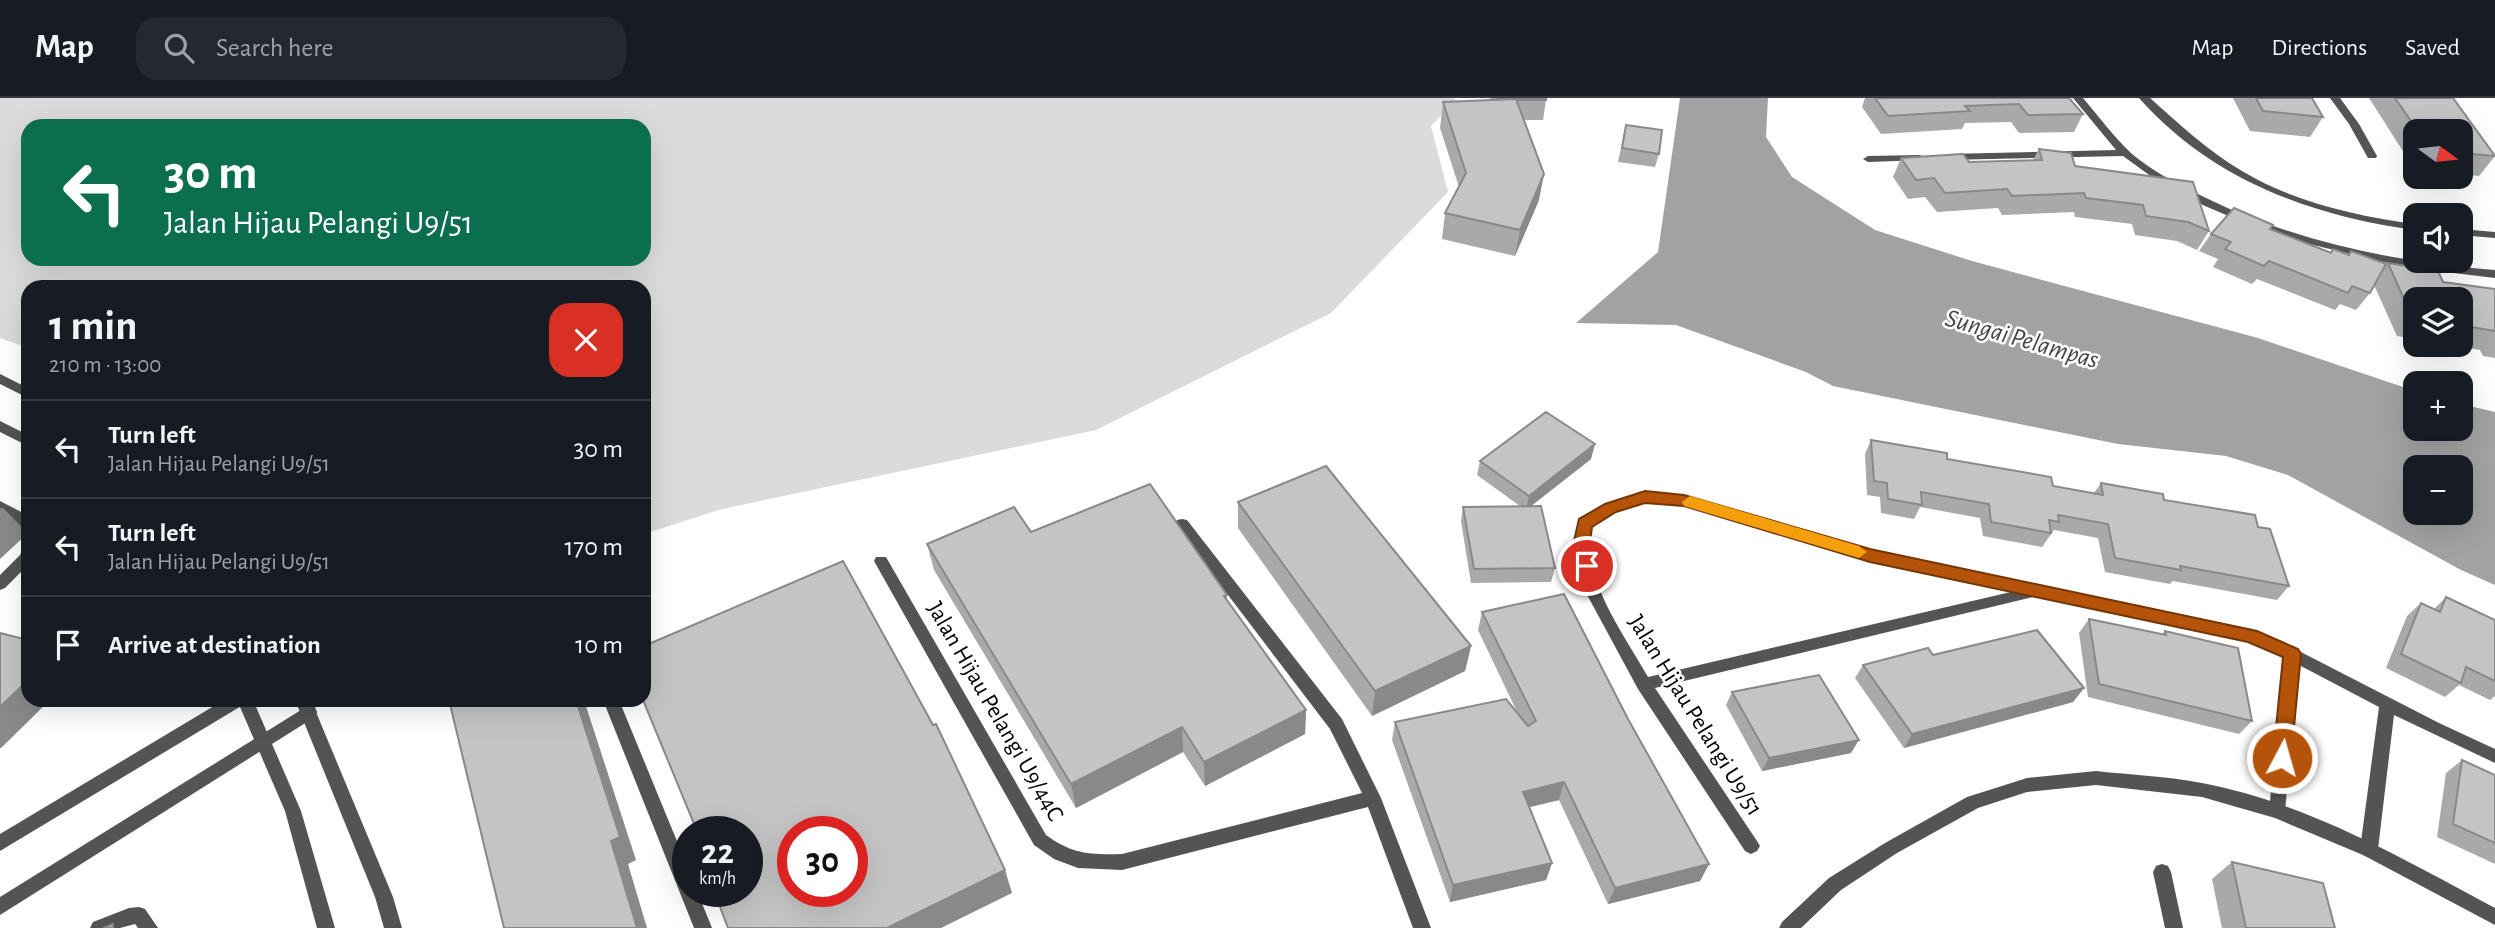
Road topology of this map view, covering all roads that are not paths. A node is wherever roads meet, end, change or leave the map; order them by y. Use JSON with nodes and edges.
{"nodes":[{"id":1,"x":2078,"y":98,"type":"edge"},
{"id":2,"x":2144,"y":98,"type":"edge"},
{"id":3,"x":2335,"y":98,"type":"edge"},
{"id":4,"x":2127,"y":153,"type":"junction"},
{"id":5,"x":2372,"y":156,"type":"dead end"},
{"id":6,"x":1868,"y":159,"type":"dead end"},
{"id":7,"x":2403,"y":226,"type":"edge"},
{"id":8,"x":2473,"y":233,"type":"edge"},
{"id":9,"x":2495,"y":235,"type":"edge"},
{"id":10,"x":2495,"y":274,"type":"edge"},
{"id":11,"x":0,"y":378,"type":"edge"},
{"id":12,"x":21,"y":390,"type":"edge"},
{"id":13,"x":0,"y":426,"type":"edge"},
{"id":14,"x":21,"y":437,"type":"edge"},
{"id":15,"x":0,"y":506,"type":"edge"},
{"id":16,"x":21,"y":518,"type":"edge"},
{"id":17,"x":1182,"y":524,"type":"edge"},
{"id":18,"x":881,"y":561,"type":"dead end"},
{"id":19,"x":21,"y":563,"type":"edge"},
{"id":20,"x":0,"y":584,"type":"edge"},
{"id":21,"x":2038,"y":592,"type":"junction"},
{"id":22,"x":2292,"y":654,"type":"junction"},
{"id":23,"x":1644,"y":684,"type":"junction"},
{"id":24,"x":2387,"y":705,"type":"junction"},
{"id":25,"x":225,"y":707,"type":"edge"},
{"id":26,"x":248,"y":707,"type":"edge"},
{"id":27,"x":305,"y":707,"type":"edge"},
{"id":28,"x":306,"y":707,"type":"edge"},
{"id":29,"x":614,"y":707,"type":"edge"},
{"id":30,"x":263,"y":741,"type":"junction"},
{"id":31,"x":2495,"y":756,"type":"edge"},
{"id":32,"x":1373,"y":798,"type":"junction"},
{"id":33,"x":2277,"y":811,"type":"junction"},
{"id":34,"x":0,"y":843,"type":"edge"},
{"id":35,"x":1751,"y":846,"type":"dead end"},
{"id":36,"x":2369,"y":849,"type":"junction"},
{"id":37,"x":672,"y":851,"type":"edge"},
{"id":38,"x":2162,"y":872,"type":"dead end"},
{"id":39,"x":0,"y":907,"type":"edge"},
{"id":40,"x":694,"y":907,"type":"edge"},
{"id":41,"x":2495,"y":917,"type":"edge"},
{"id":42,"x":99,"y":928,"type":"edge"},
{"id":43,"x":149,"y":928,"type":"edge"},
{"id":44,"x":326,"y":928,"type":"edge"},
{"id":45,"x":393,"y":928,"type":"edge"},
{"id":46,"x":703,"y":928,"type":"edge"},
{"id":47,"x":1422,"y":928,"type":"edge"},
{"id":48,"x":1788,"y":928,"type":"edge"},
{"id":49,"x":2174,"y":928,"type":"edge"}],
"edges":[{"from":1,"to":4,"type":"street"},
{"from":2,"to":7,"type":"street"},
{"from":3,"to":5,"type":"street"},
{"from":4,"to":6,"type":"street"},
{"from":4,"to":10,"type":"street"},
{"from":8,"to":9,"type":"street"},
{"from":11,"to":12,"type":"street"},
{"from":13,"to":14,"type":"street"},
{"from":15,"to":16,"type":"street"},
{"from":17,"to":32,"type":"street"},
{"from":18,"to":32,"type":"street","name":"Jalan Hijau Pelangi U9/44C"},
{"from":19,"to":20,"type":"street"},
{"from":21,"to":22,"type":"street","name":"Jalan Hijau Pelangi U9/51"},
{"from":21,"to":23,"type":"street"},
{"from":21,"to":23,"type":"street","name":"Jalan Hijau Pelangi U9/51"},
{"from":22,"to":24,"type":"street","name":"Jalan Hijau Pelangi U9/51"},
{"from":22,"to":33,"type":"street"},
{"from":23,"to":35,"type":"street","name":"Jalan Hijau Pelangi U9/51"},
{"from":24,"to":31,"type":"street","name":"Jalan Hijau Pelangi U9/51"},
{"from":24,"to":36,"type":"street"},
{"from":25,"to":34,"type":"street"},
{"from":26,"to":30,"type":"street"},
{"from":27,"to":30,"type":"street"},
{"from":28,"to":45,"type":"street"},
{"from":29,"to":37,"type":"street"},
{"from":30,"to":39,"type":"street"},
{"from":30,"to":44,"type":"street"},
{"from":32,"to":47,"type":"street"},
{"from":33,"to":36,"type":"street"},
{"from":33,"to":48,"type":"street"},
{"from":36,"to":41,"type":"street"},
{"from":38,"to":49,"type":"street"},
{"from":40,"to":46,"type":"street"},
{"from":42,"to":43,"type":"street"}]}
